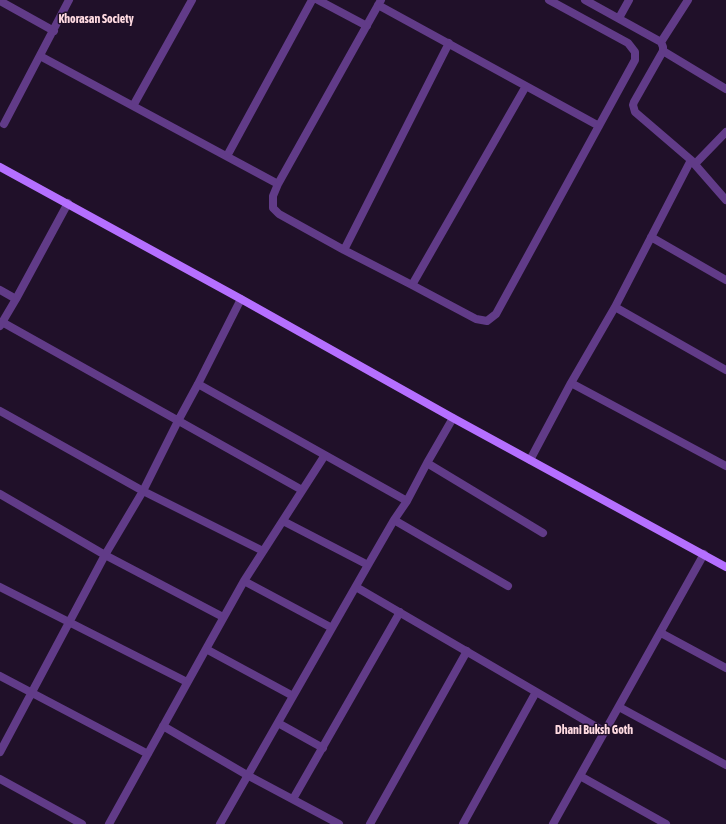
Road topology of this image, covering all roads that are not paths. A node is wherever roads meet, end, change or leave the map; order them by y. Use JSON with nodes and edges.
{"nodes":[{"id":1,"x":69,"y":0,"type":"edge"},
{"id":2,"x":192,"y":0,"type":"edge"},
{"id":3,"x":312,"y":0,"type":"edge"},
{"id":4,"x":318,"y":0,"type":"edge"},
{"id":5,"x":550,"y":0,"type":"edge"},
{"id":6,"x":586,"y":0,"type":"edge"},
{"id":7,"x":629,"y":0,"type":"edge"},
{"id":8,"x":688,"y":0,"type":"edge"},
{"id":9,"x":0,"y":2,"type":"edge"},
{"id":10,"x":380,"y":2,"type":"edge"},
{"id":11,"x":619,"y":18,"type":"junction"},
{"id":12,"x":366,"y":26,"type":"junction"},
{"id":13,"x":54,"y":31,"type":"junction"},
{"id":14,"x":661,"y":42,"type":"junction"},
{"id":15,"x":449,"y":43,"type":"junction"},
{"id":16,"x":663,"y":51,"type":"junction"},
{"id":17,"x":40,"y":56,"type":"junction"},
{"id":18,"x":526,"y":86,"type":"junction"},
{"id":19,"x":726,"y":89,"type":"edge"},
{"id":20,"x":133,"y":106,"type":"junction"},
{"id":21,"x":4,"y":124,"type":"dead end"},
{"id":22,"x":599,"y":126,"type":"junction"},
{"id":23,"x":726,"y":132,"type":"edge"},
{"id":24,"x":227,"y":156,"type":"junction"},
{"id":25,"x":693,"y":162,"type":"junction"},
{"id":26,"x":0,"y":166,"type":"edge"},
{"id":27,"x":278,"y":184,"type":"junction"},
{"id":28,"x":726,"y":200,"type":"edge"},
{"id":29,"x":68,"y":203,"type":"junction"},
{"id":30,"x":651,"y":237,"type":"junction"},
{"id":31,"x":344,"y":250,"type":"junction"},
{"id":32,"x":726,"y":280,"type":"edge"},
{"id":33,"x":412,"y":284,"type":"junction"},
{"id":34,"x":0,"y":290,"type":"edge"},
{"id":35,"x":16,"y":299,"type":"junction"},
{"id":36,"x":241,"y":299,"type":"junction"},
{"id":37,"x":615,"y":307,"type":"junction"},
{"id":38,"x":1,"y":324,"type":"edge"},
{"id":39,"x":726,"y":370,"type":"edge"},
{"id":40,"x":572,"y":383,"type":"junction"},
{"id":41,"x":198,"y":384,"type":"junction"},
{"id":42,"x":0,"y":411,"type":"edge"},
{"id":43,"x":453,"y":418,"type":"junction"},
{"id":44,"x":178,"y":421,"type":"junction"},
{"id":45,"x":325,"y":455,"type":"junction"},
{"id":46,"x":530,"y":460,"type":"junction"},
{"id":47,"x":427,"y":463,"type":"junction"},
{"id":48,"x":726,"y":466,"type":"edge"},
{"id":49,"x":302,"y":490,"type":"junction"},
{"id":50,"x":143,"y":491,"type":"junction"},
{"id":51,"x":0,"y":494,"type":"edge"},
{"id":52,"x":407,"y":501,"type":"junction"},
{"id":53,"x":394,"y":520,"type":"junction"},
{"id":54,"x":283,"y":521,"type":"junction"},
{"id":55,"x":543,"y":533,"type":"dead end"},
{"id":56,"x":263,"y":551,"type":"junction"},
{"id":57,"x":704,"y":554,"type":"junction"},
{"id":58,"x":105,"y":555,"type":"junction"},
{"id":59,"x":368,"y":565,"type":"junction"},
{"id":60,"x":726,"y":565,"type":"edge"},
{"id":61,"x":244,"y":581,"type":"junction"},
{"id":62,"x":508,"y":586,"type":"dead end"},
{"id":63,"x":0,"y":587,"type":"edge"},
{"id":64,"x":356,"y":587,"type":"junction"},
{"id":65,"x":400,"y":612,"type":"junction"},
{"id":66,"x":223,"y":617,"type":"junction"},
{"id":67,"x":69,"y":622,"type":"junction"},
{"id":68,"x":332,"y":628,"type":"junction"},
{"id":69,"x":661,"y":633,"type":"junction"},
{"id":70,"x":206,"y":649,"type":"junction"},
{"id":71,"x":467,"y":652,"type":"junction"},
{"id":72,"x":726,"y":668,"type":"edge"},
{"id":73,"x":0,"y":676,"type":"edge"},
{"id":74,"x":187,"y":682,"type":"junction"},
{"id":75,"x":536,"y":692,"type":"junction"},
{"id":76,"x":31,"y":693,"type":"junction"},
{"id":77,"x":293,"y":696,"type":"junction"},
{"id":78,"x":619,"y":707,"type":"junction"},
{"id":79,"x":278,"y":722,"type":"junction"},
{"id":80,"x":163,"y":726,"type":"junction"},
{"id":81,"x":605,"y":732,"type":"junction"},
{"id":82,"x":323,"y":748,"type":"junction"},
{"id":83,"x":0,"y":752,"type":"edge"},
{"id":84,"x":148,"y":754,"type":"junction"},
{"id":85,"x":726,"y":765,"type":"edge"},
{"id":86,"x":247,"y":775,"type":"junction"},
{"id":87,"x":580,"y":776,"type":"junction"},
{"id":88,"x":0,"y":779,"type":"edge"},
{"id":89,"x":293,"y":799,"type":"junction"},
{"id":90,"x":82,"y":824,"type":"edge"},
{"id":91,"x":109,"y":824,"type":"edge"},
{"id":92,"x":220,"y":824,"type":"edge"},
{"id":93,"x":340,"y":824,"type":"edge"},
{"id":94,"x":370,"y":824,"type":"edge"},
{"id":95,"x":463,"y":824,"type":"edge"},
{"id":96,"x":553,"y":824,"type":"edge"},
{"id":97,"x":666,"y":824,"type":"edge"}],
"edges":[{"from":1,"to":13,"type":"street"},
{"from":2,"to":20,"type":"street"},
{"from":3,"to":24,"type":"street"},
{"from":4,"to":12,"type":"street"},
{"from":5,"to":22,"type":"street"},
{"from":6,"to":11,"type":"street"},
{"from":7,"to":11,"type":"street"},
{"from":8,"to":14,"type":"street"},
{"from":9,"to":13,"type":"street"},
{"from":10,"to":12,"type":"street"},
{"from":10,"to":15,"type":"street"},
{"from":11,"to":14,"type":"street"},
{"from":12,"to":27,"type":"street"},
{"from":13,"to":17,"type":"street"},
{"from":14,"to":16,"type":"street"},
{"from":15,"to":18,"type":"street"},
{"from":15,"to":31,"type":"street"},
{"from":16,"to":19,"type":"street"},
{"from":16,"to":25,"type":"street"},
{"from":17,"to":20,"type":"street"},
{"from":17,"to":21,"type":"street"},
{"from":18,"to":22,"type":"street"},
{"from":18,"to":33,"type":"street"},
{"from":20,"to":24,"type":"street"},
{"from":22,"to":33,"type":"street"},
{"from":23,"to":25,"type":"street"},
{"from":24,"to":27,"type":"street"},
{"from":25,"to":28,"type":"street"},
{"from":25,"to":30,"type":"street"},
{"from":26,"to":29,"type":"street"},
{"from":27,"to":31,"type":"street"},
{"from":29,"to":35,"type":"street"},
{"from":29,"to":36,"type":"street"},
{"from":30,"to":32,"type":"street"},
{"from":30,"to":37,"type":"street"},
{"from":31,"to":33,"type":"street"},
{"from":34,"to":35,"type":"street"},
{"from":35,"to":38,"type":"street"},
{"from":36,"to":41,"type":"street"},
{"from":36,"to":43,"type":"street"},
{"from":37,"to":39,"type":"street"},
{"from":37,"to":40,"type":"street"},
{"from":38,"to":44,"type":"street"},
{"from":40,"to":46,"type":"street"},
{"from":40,"to":48,"type":"street"},
{"from":41,"to":44,"type":"street"},
{"from":41,"to":45,"type":"street"},
{"from":42,"to":50,"type":"street"},
{"from":43,"to":46,"type":"street"},
{"from":43,"to":47,"type":"street"},
{"from":44,"to":49,"type":"street"},
{"from":44,"to":50,"type":"street"},
{"from":45,"to":49,"type":"street"},
{"from":45,"to":52,"type":"street"},
{"from":46,"to":57,"type":"street"},
{"from":47,"to":52,"type":"street"},
{"from":47,"to":55,"type":"street"},
{"from":49,"to":54,"type":"street"},
{"from":50,"to":56,"type":"street"},
{"from":50,"to":58,"type":"street"},
{"from":51,"to":58,"type":"street"},
{"from":52,"to":53,"type":"street"},
{"from":53,"to":59,"type":"street"},
{"from":53,"to":62,"type":"street"},
{"from":54,"to":56,"type":"street"},
{"from":54,"to":59,"type":"street"},
{"from":56,"to":61,"type":"street"},
{"from":57,"to":60,"type":"street"},
{"from":57,"to":69,"type":"street"},
{"from":58,"to":66,"type":"street"},
{"from":58,"to":67,"type":"street"},
{"from":59,"to":64,"type":"street"},
{"from":61,"to":66,"type":"street"},
{"from":61,"to":68,"type":"street"},
{"from":63,"to":67,"type":"street"},
{"from":64,"to":65,"type":"street"},
{"from":64,"to":68,"type":"street"},
{"from":65,"to":71,"type":"street"},
{"from":65,"to":82,"type":"street"},
{"from":66,"to":70,"type":"street"},
{"from":67,"to":74,"type":"street"},
{"from":67,"to":76,"type":"street"},
{"from":68,"to":77,"type":"street"},
{"from":69,"to":72,"type":"street"},
{"from":69,"to":78,"type":"street"},
{"from":70,"to":74,"type":"street"},
{"from":70,"to":77,"type":"street"},
{"from":71,"to":75,"type":"street"},
{"from":71,"to":94,"type":"street"},
{"from":73,"to":76,"type":"street"},
{"from":74,"to":80,"type":"street"},
{"from":75,"to":81,"type":"street"},
{"from":75,"to":95,"type":"street"},
{"from":76,"to":83,"type":"street"},
{"from":76,"to":84,"type":"street"},
{"from":77,"to":79,"type":"street"},
{"from":78,"to":81,"type":"street"},
{"from":78,"to":85,"type":"street"},
{"from":79,"to":82,"type":"street"},
{"from":79,"to":86,"type":"street"},
{"from":80,"to":84,"type":"street"},
{"from":80,"to":86,"type":"street"},
{"from":81,"to":87,"type":"street"},
{"from":82,"to":89,"type":"street"},
{"from":84,"to":91,"type":"street"},
{"from":86,"to":89,"type":"street"},
{"from":86,"to":92,"type":"street"},
{"from":87,"to":96,"type":"street"},
{"from":87,"to":97,"type":"street"},
{"from":88,"to":90,"type":"street"},
{"from":89,"to":93,"type":"street"}]}
